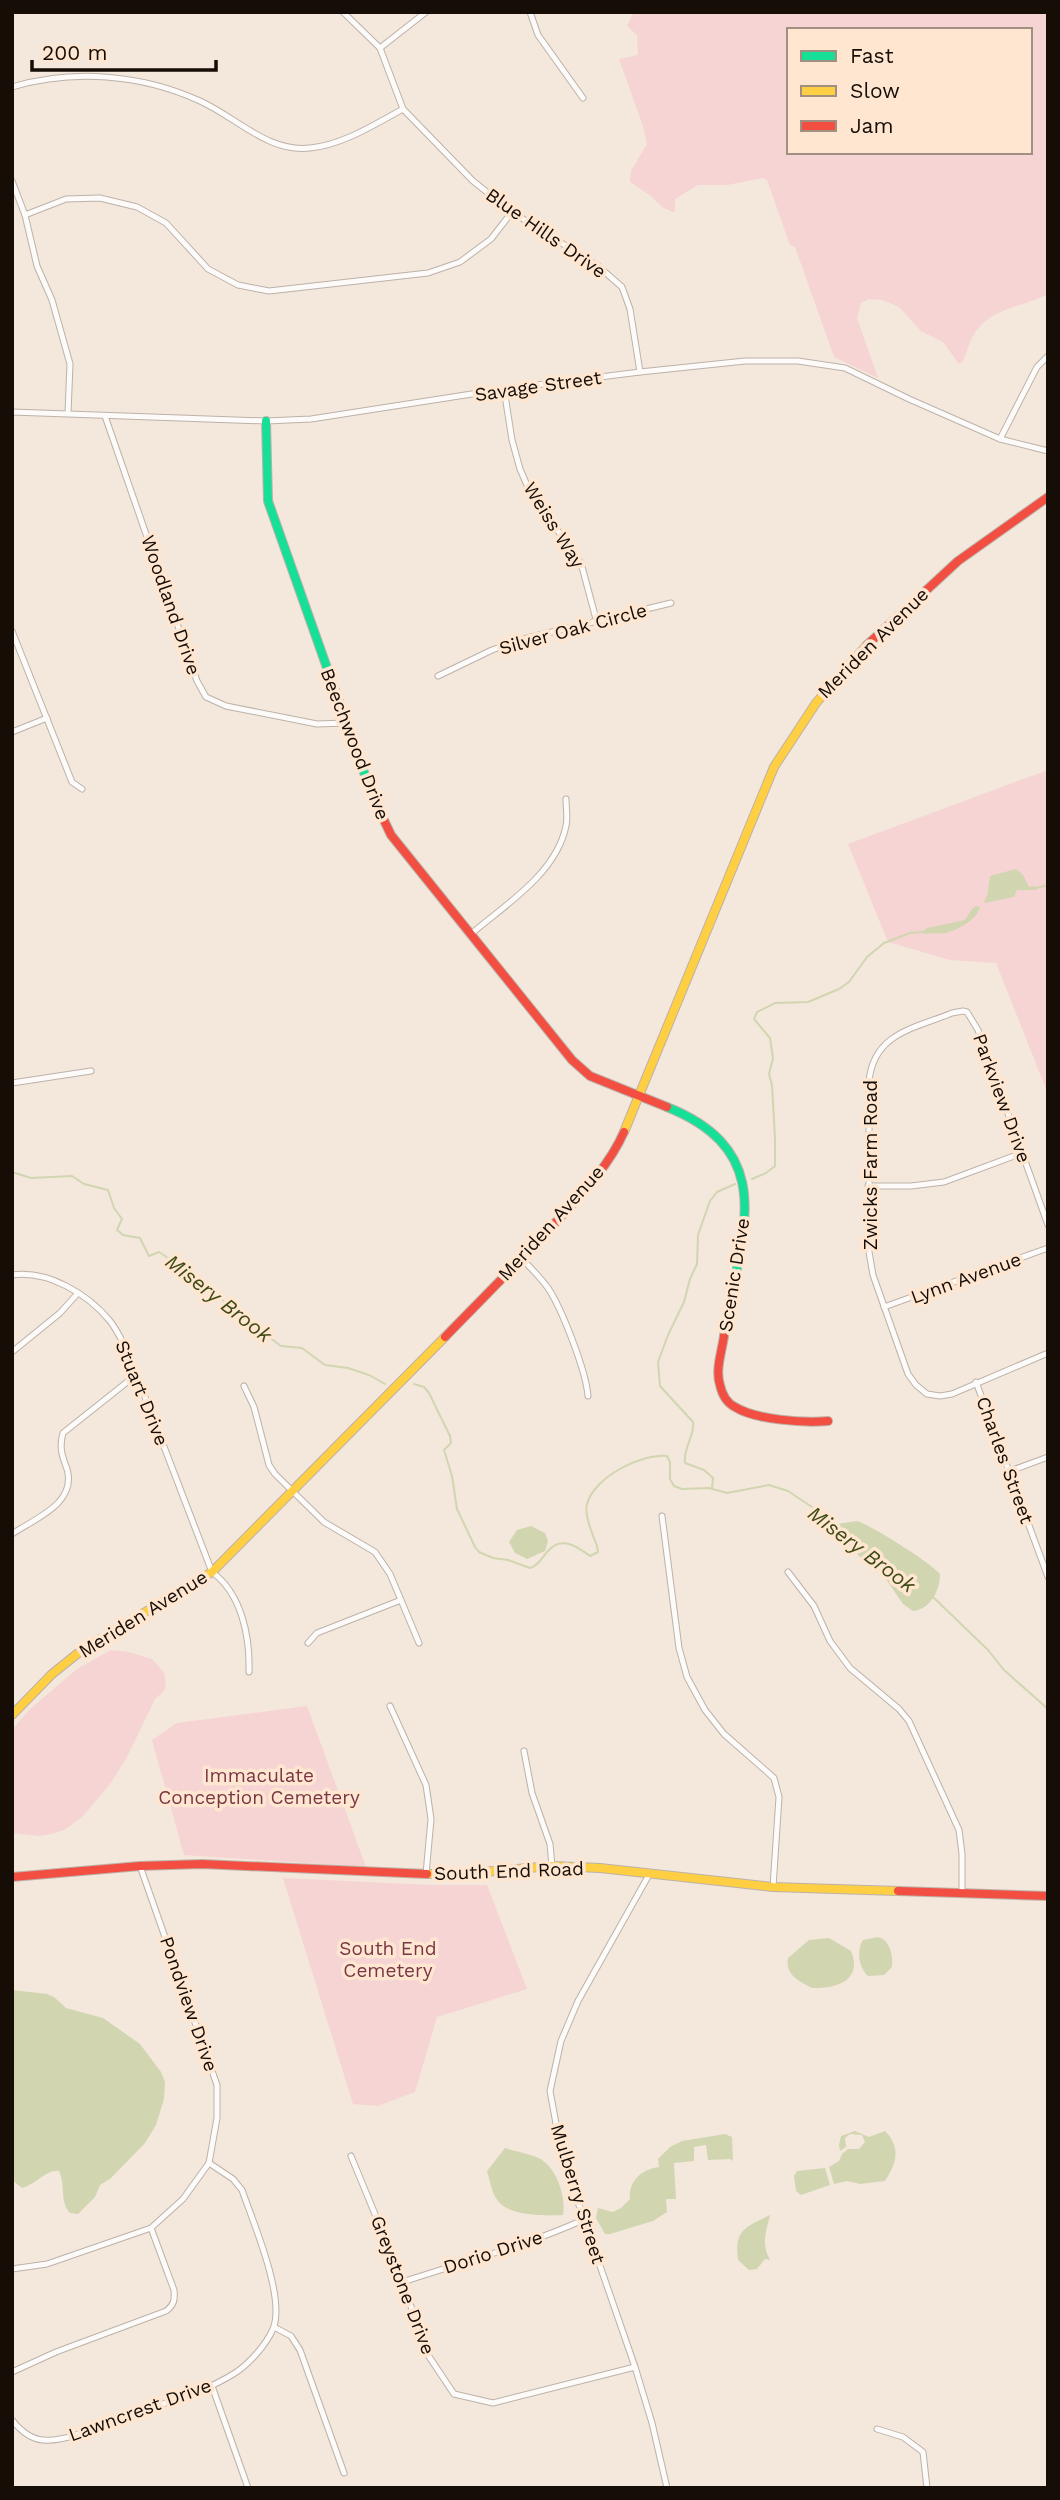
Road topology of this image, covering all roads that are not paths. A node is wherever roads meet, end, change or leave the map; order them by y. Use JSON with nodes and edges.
{"nodes":[{"id":1,"x":343,"y":12,"type":"edge"},
{"id":2,"x":426,"y":12,"type":"edge"},
{"id":3,"x":530,"y":12,"type":"edge"},
{"id":4,"x":380,"y":48,"type":"junction"},
{"id":5,"x":12,"y":87,"type":"edge"},
{"id":6,"x":583,"y":98,"type":"dead end"},
{"id":7,"x":403,"y":109,"type":"junction"},
{"id":8,"x":12,"y":181,"type":"edge"},
{"id":9,"x":512,"y":212,"type":"junction"},
{"id":10,"x":25,"y":215,"type":"junction"},
{"id":11,"x":1048,"y":356,"type":"edge"},
{"id":12,"x":640,"y":372,"type":"junction"},
{"id":13,"x":504,"y":389,"type":"junction"},
{"id":14,"x":12,"y":412,"type":"edge"},
{"id":15,"x":68,"y":413,"type":"junction"},
{"id":16,"x":105,"y":416,"type":"junction"},
{"id":17,"x":266,"y":421,"type":"junction"},
{"id":18,"x":1000,"y":439,"type":"junction"},
{"id":19,"x":1048,"y":451,"type":"edge"},
{"id":20,"x":1048,"y":497,"type":"edge"},
{"id":21,"x":671,"y":603,"type":"dead end"},
{"id":22,"x":596,"y":619,"type":"junction"},
{"id":23,"x":12,"y":631,"type":"edge"},
{"id":24,"x":438,"y":676,"type":"dead end"},
{"id":25,"x":47,"y":718,"type":"junction"},
{"id":26,"x":346,"y":723,"type":"junction"},
{"id":27,"x":12,"y":732,"type":"edge"},
{"id":28,"x":82,"y":789,"type":"dead end"},
{"id":29,"x":566,"y":799,"type":"dead end"},
{"id":30,"x":471,"y":934,"type":"junction"},
{"id":31,"x":967,"y":1012,"type":"joint"},
{"id":32,"x":91,"y":1071,"type":"dead end"},
{"id":33,"x":12,"y":1083,"type":"edge"},
{"id":34,"x":641,"y":1095,"type":"junction"},
{"id":35,"x":1022,"y":1153,"type":"junction"},
{"id":36,"x":869,"y":1186,"type":"junction"},
{"id":37,"x":1048,"y":1225,"type":"edge"},
{"id":38,"x":1048,"y":1248,"type":"edge"},
{"id":39,"x":522,"y":1259,"type":"junction"},
{"id":40,"x":12,"y":1275,"type":"edge"},
{"id":41,"x":78,"y":1293,"type":"junction"},
{"id":42,"x":884,"y":1307,"type":"junction"},
{"id":43,"x":12,"y":1352,"type":"edge"},
{"id":44,"x":1048,"y":1353,"type":"edge"},
{"id":45,"x":136,"y":1375,"type":"junction"},
{"id":46,"x":976,"y":1382,"type":"junction"},
{"id":47,"x":244,"y":1386,"type":"dead end"},
{"id":48,"x":588,"y":1396,"type":"dead end"},
{"id":49,"x":828,"y":1421,"type":"dead end"},
{"id":50,"x":1048,"y":1457,"type":"edge"},
{"id":51,"x":1010,"y":1471,"type":"junction"},
{"id":52,"x":292,"y":1492,"type":"junction"},
{"id":53,"x":662,"y":1517,"type":"dead end"},
{"id":54,"x":12,"y":1534,"type":"edge"},
{"id":55,"x":1045,"y":1563,"type":"edge"},
{"id":56,"x":212,"y":1572,"type":"junction"},
{"id":57,"x":788,"y":1572,"type":"dead end"},
{"id":58,"x":1048,"y":1577,"type":"edge"},
{"id":59,"x":401,"y":1600,"type":"junction"},
{"id":60,"x":308,"y":1643,"type":"dead end"},
{"id":61,"x":419,"y":1643,"type":"dead end"},
{"id":62,"x":249,"y":1672,"type":"dead end"},
{"id":63,"x":390,"y":1706,"type":"dead end"},
{"id":64,"x":12,"y":1714,"type":"edge"},
{"id":65,"x":524,"y":1751,"type":"dead end"},
{"id":66,"x":552,"y":1866,"type":"junction"},
{"id":67,"x":140,"y":1867,"type":"junction"},
{"id":68,"x":650,"y":1873,"type":"junction"},
{"id":69,"x":426,"y":1874,"type":"junction"},
{"id":70,"x":12,"y":1877,"type":"edge"},
{"id":71,"x":773,"y":1887,"type":"junction"},
{"id":72,"x":962,"y":1894,"type":"junction"},
{"id":73,"x":1048,"y":1896,"type":"edge"},
{"id":74,"x":351,"y":2156,"type":"dead end"},
{"id":75,"x":209,"y":2163,"type":"junction"},
{"id":76,"x":583,"y":2220,"type":"junction"},
{"id":77,"x":151,"y":2228,"type":"junction"},
{"id":78,"x":12,"y":2269,"type":"edge"},
{"id":79,"x":403,"y":2282,"type":"junction"},
{"id":80,"x":274,"y":2327,"type":"junction"},
{"id":81,"x":635,"y":2367,"type":"junction"},
{"id":82,"x":12,"y":2372,"type":"edge"},
{"id":83,"x":212,"y":2386,"type":"junction"},
{"id":84,"x":12,"y":2420,"type":"edge"},
{"id":85,"x":877,"y":2429,"type":"dead end"},
{"id":86,"x":344,"y":2473,"type":"dead end"},
{"id":87,"x":248,"y":2488,"type":"edge"},
{"id":88,"x":667,"y":2488,"type":"edge"},
{"id":89,"x":927,"y":2488,"type":"edge"}],
"edges":[{"from":1,"to":4,"type":"street","name":"Blue Hills Drive"},
{"from":2,"to":4,"type":"street"},
{"from":3,"to":6,"type":"street"},
{"from":4,"to":7,"type":"street","name":"Blue Hills Drive"},
{"from":5,"to":7,"type":"street"},
{"from":7,"to":9,"type":"street","name":"Blue Hills Drive"},
{"from":8,"to":10,"type":"street"},
{"from":9,"to":10,"type":"street"},
{"from":9,"to":12,"type":"street","name":"Blue Hills Drive"},
{"from":10,"to":15,"type":"street"},
{"from":11,"to":18,"type":"street"},
{"from":12,"to":13,"type":"street","name":"Savage Street"},
{"from":12,"to":18,"type":"street","name":"Savage Street"},
{"from":13,"to":17,"type":"street","name":"Savage Street"},
{"from":13,"to":22,"type":"street","name":"Weiss Way"},
{"from":14,"to":15,"type":"street","name":"Savage Street"},
{"from":15,"to":16,"type":"street","name":"Savage Street"},
{"from":16,"to":17,"type":"street","name":"Savage Street"},
{"from":16,"to":26,"type":"street","name":"Woodland Drive"},
{"from":17,"to":26,"type":"street","name":"Beechwood Drive"},
{"from":18,"to":19,"type":"street","name":"Savage Street"},
{"from":20,"to":34,"type":"street","name":"Meriden Avenue"},
{"from":21,"to":22,"type":"street","name":"Silver Oak Circle"},
{"from":22,"to":24,"type":"street","name":"Silver Oak Circle"},
{"from":23,"to":25,"type":"street"},
{"from":25,"to":27,"type":"street"},
{"from":25,"to":28,"type":"street"},
{"from":26,"to":30,"type":"street","name":"Beechwood Drive"},
{"from":29,"to":30,"type":"street"},
{"from":30,"to":34,"type":"street","name":"Beechwood Drive"},
{"from":31,"to":35,"type":"street","name":"Parkview Drive"},
{"from":31,"to":36,"type":"street","name":"Zwicks Farm Road"},
{"from":32,"to":33,"type":"street"},
{"from":34,"to":39,"type":"street","name":"Meriden Avenue"},
{"from":34,"to":49,"type":"street","name":"Scenic Drive"},
{"from":35,"to":36,"type":"street"},
{"from":35,"to":37,"type":"street","name":"Parkview Drive"},
{"from":36,"to":42,"type":"street","name":"Zwicks Farm Road"},
{"from":38,"to":42,"type":"street","name":"Lynn Avenue"},
{"from":39,"to":48,"type":"street"},
{"from":39,"to":52,"type":"street","name":"Meriden Avenue"},
{"from":40,"to":41,"type":"street","name":"Stuart Drive"},
{"from":41,"to":43,"type":"street"},
{"from":41,"to":45,"type":"street","name":"Stuart Drive"},
{"from":42,"to":46,"type":"street","name":"Zwicks Farm Road"},
{"from":44,"to":46,"type":"street","name":"Zwicks Farm Road"},
{"from":45,"to":54,"type":"street"},
{"from":45,"to":56,"type":"street","name":"Stuart Drive"},
{"from":46,"to":51,"type":"street","name":"Charles Street"},
{"from":47,"to":52,"type":"street"},
{"from":50,"to":51,"type":"street"},
{"from":51,"to":55,"type":"street","name":"Charles Street"},
{"from":52,"to":56,"type":"street","name":"Meriden Avenue"},
{"from":52,"to":59,"type":"street"},
{"from":53,"to":71,"type":"street"},
{"from":55,"to":58,"type":"street","name":"Charles Street"},
{"from":56,"to":62,"type":"street","name":"Stuart Drive"},
{"from":56,"to":64,"type":"street","name":"Meriden Avenue"},
{"from":57,"to":72,"type":"street"},
{"from":59,"to":60,"type":"street"},
{"from":59,"to":61,"type":"street"},
{"from":63,"to":69,"type":"street"},
{"from":65,"to":66,"type":"street"},
{"from":66,"to":68,"type":"street","name":"South End Road"},
{"from":66,"to":69,"type":"street","name":"South End Road"},
{"from":67,"to":69,"type":"street","name":"South End Road"},
{"from":67,"to":70,"type":"street","name":"South End Road"},
{"from":67,"to":75,"type":"street","name":"Pondview Drive"},
{"from":68,"to":71,"type":"street","name":"South End Road"},
{"from":68,"to":76,"type":"street","name":"Mulberry Street"},
{"from":71,"to":72,"type":"street","name":"South End Road"},
{"from":72,"to":73,"type":"street","name":"South End Road"},
{"from":74,"to":79,"type":"street","name":"Greystone Drive"},
{"from":75,"to":77,"type":"street","name":"Pondview Drive"},
{"from":75,"to":80,"type":"street"},
{"from":76,"to":79,"type":"street","name":"Dorio Drive"},
{"from":76,"to":81,"type":"street","name":"Mulberry Street"},
{"from":77,"to":78,"type":"street","name":"Pondview Drive"},
{"from":77,"to":82,"type":"street"},
{"from":79,"to":81,"type":"street","name":"Greystone Drive"},
{"from":80,"to":83,"type":"street","name":"Lawncrest Drive"},
{"from":80,"to":86,"type":"street"},
{"from":81,"to":88,"type":"street","name":"Mulberry Street"},
{"from":83,"to":84,"type":"street","name":"Lawncrest Drive"},
{"from":83,"to":87,"type":"street"},
{"from":85,"to":89,"type":"street"}]}
